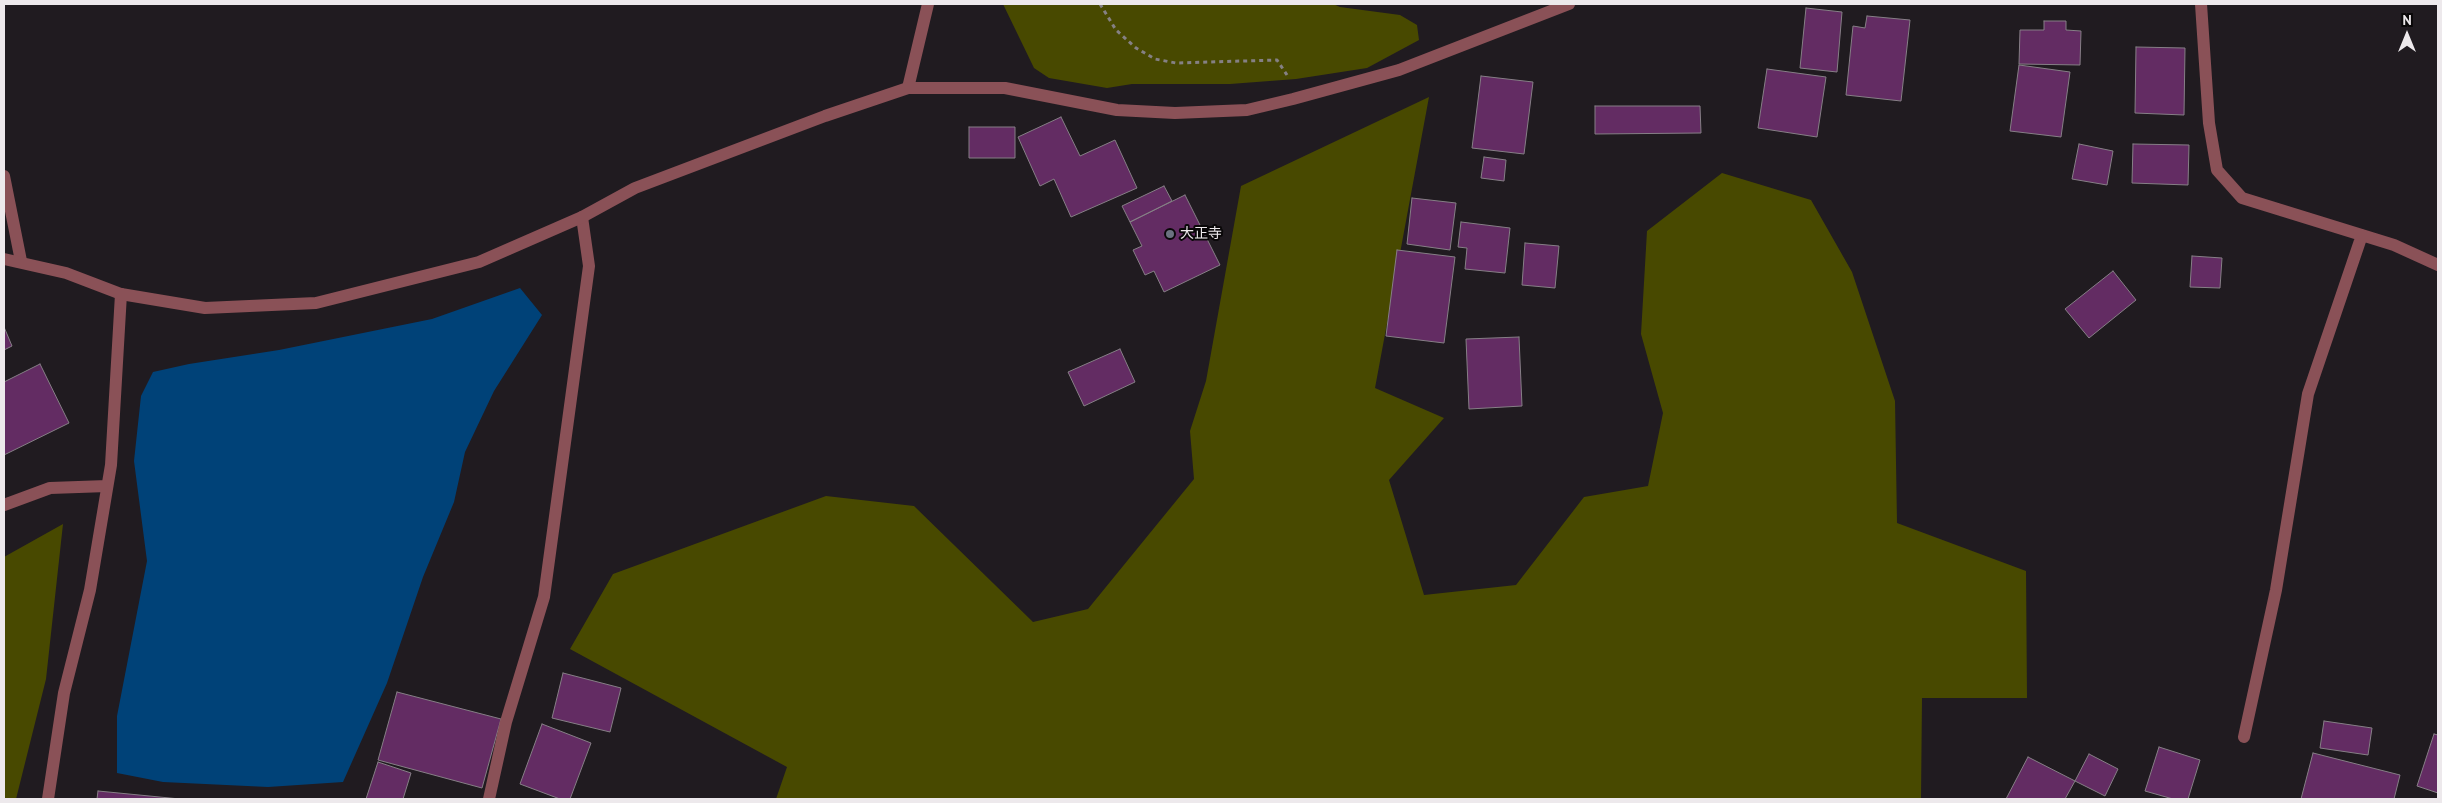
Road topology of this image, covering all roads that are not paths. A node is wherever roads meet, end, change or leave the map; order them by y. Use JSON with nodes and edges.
{"nodes":[{"id":1,"x":928,"y":4,"type":"edge"},
{"id":2,"x":1570,"y":4,"type":"edge"},
{"id":3,"x":2201,"y":4,"type":"edge"},
{"id":4,"x":908,"y":88,"type":"junction"},
{"id":5,"x":4,"y":176,"type":"edge"},
{"id":6,"x":582,"y":217,"type":"junction"},
{"id":7,"x":2362,"y":235,"type":"junction"},
{"id":8,"x":4,"y":259,"type":"edge"},
{"id":9,"x":21,"y":261,"type":"junction"},
{"id":10,"x":2438,"y":265,"type":"edge"},
{"id":11,"x":121,"y":294,"type":"junction"},
{"id":12,"x":108,"y":486,"type":"junction"},
{"id":13,"x":4,"y":505,"type":"edge"},
{"id":14,"x":2244,"y":737,"type":"dead end"},
{"id":15,"x":48,"y":799,"type":"edge"},
{"id":16,"x":489,"y":799,"type":"edge"}],
"edges":[{"from":1,"to":4,"type":"street"},
{"from":2,"to":4,"type":"street"},
{"from":3,"to":7,"type":"street"},
{"from":4,"to":6,"type":"street"},
{"from":5,"to":9,"type":"street"},
{"from":6,"to":11,"type":"street"},
{"from":6,"to":16,"type":"street"},
{"from":7,"to":10,"type":"street"},
{"from":7,"to":14,"type":"street"},
{"from":8,"to":9,"type":"street"},
{"from":9,"to":11,"type":"street"},
{"from":11,"to":12,"type":"street"},
{"from":12,"to":13,"type":"street"},
{"from":12,"to":15,"type":"street"}]}
